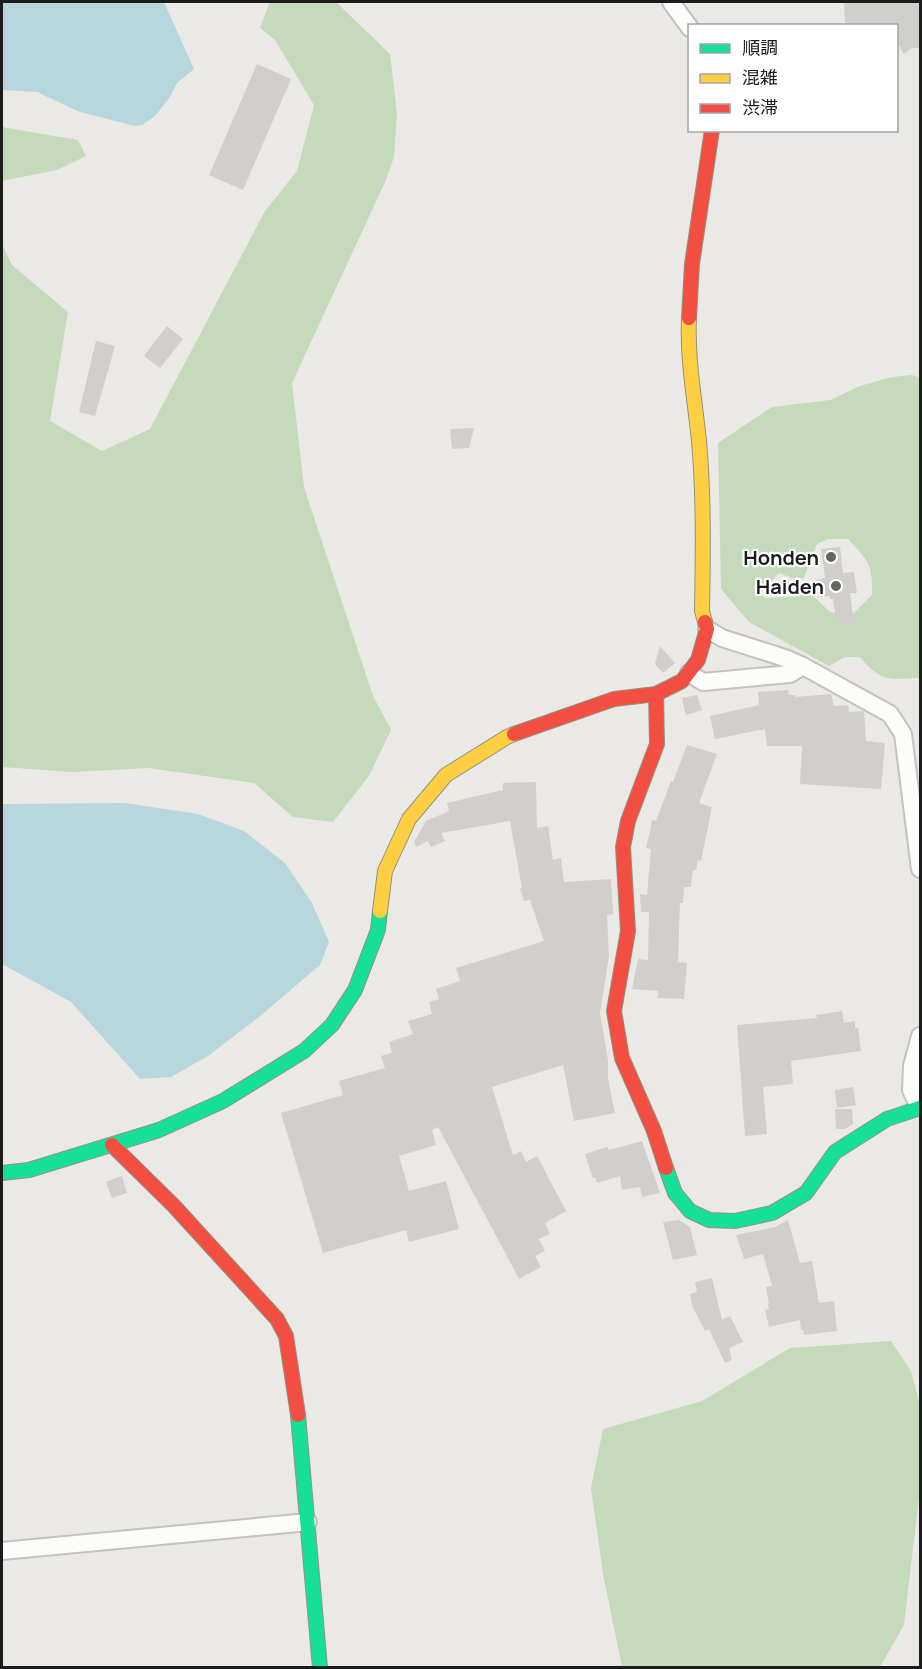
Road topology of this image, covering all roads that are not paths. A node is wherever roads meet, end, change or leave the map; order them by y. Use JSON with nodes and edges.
{"nodes":[{"id":1,"x":671,"y":2,"type":"edge"},
{"id":2,"x":688,"y":25,"type":"edge"},
{"id":3,"x":712,"y":132,"type":"edge"},
{"id":4,"x":706,"y":628,"type":"junction"},
{"id":5,"x":803,"y":666,"type":"junction"},
{"id":6,"x":688,"y":673,"type":"junction"},
{"id":7,"x":656,"y":694,"type":"junction"},
{"id":8,"x":921,"y":869,"type":"edge"},
{"id":9,"x":921,"y":1036,"type":"edge"},
{"id":10,"x":920,"y":1108,"type":"edge"},
{"id":11,"x":112,"y":1145,"type":"junction"},
{"id":12,"x":2,"y":1173,"type":"edge"},
{"id":13,"x":308,"y":1522,"type":"junction"},
{"id":14,"x":2,"y":1551,"type":"edge"},
{"id":15,"x":320,"y":1668,"type":"edge"}],
"edges":[{"from":1,"to":2,"type":"street"},
{"from":3,"to":4,"type":"street"},
{"from":4,"to":5,"type":"street"},
{"from":4,"to":6,"type":"street"},
{"from":5,"to":6,"type":"street"},
{"from":5,"to":8,"type":"street"},
{"from":6,"to":7,"type":"street"},
{"from":7,"to":10,"type":"street"},
{"from":7,"to":11,"type":"street"},
{"from":9,"to":10,"type":"street"},
{"from":11,"to":12,"type":"street"},
{"from":11,"to":13,"type":"street"},
{"from":13,"to":14,"type":"street"},
{"from":13,"to":15,"type":"street"}]}
